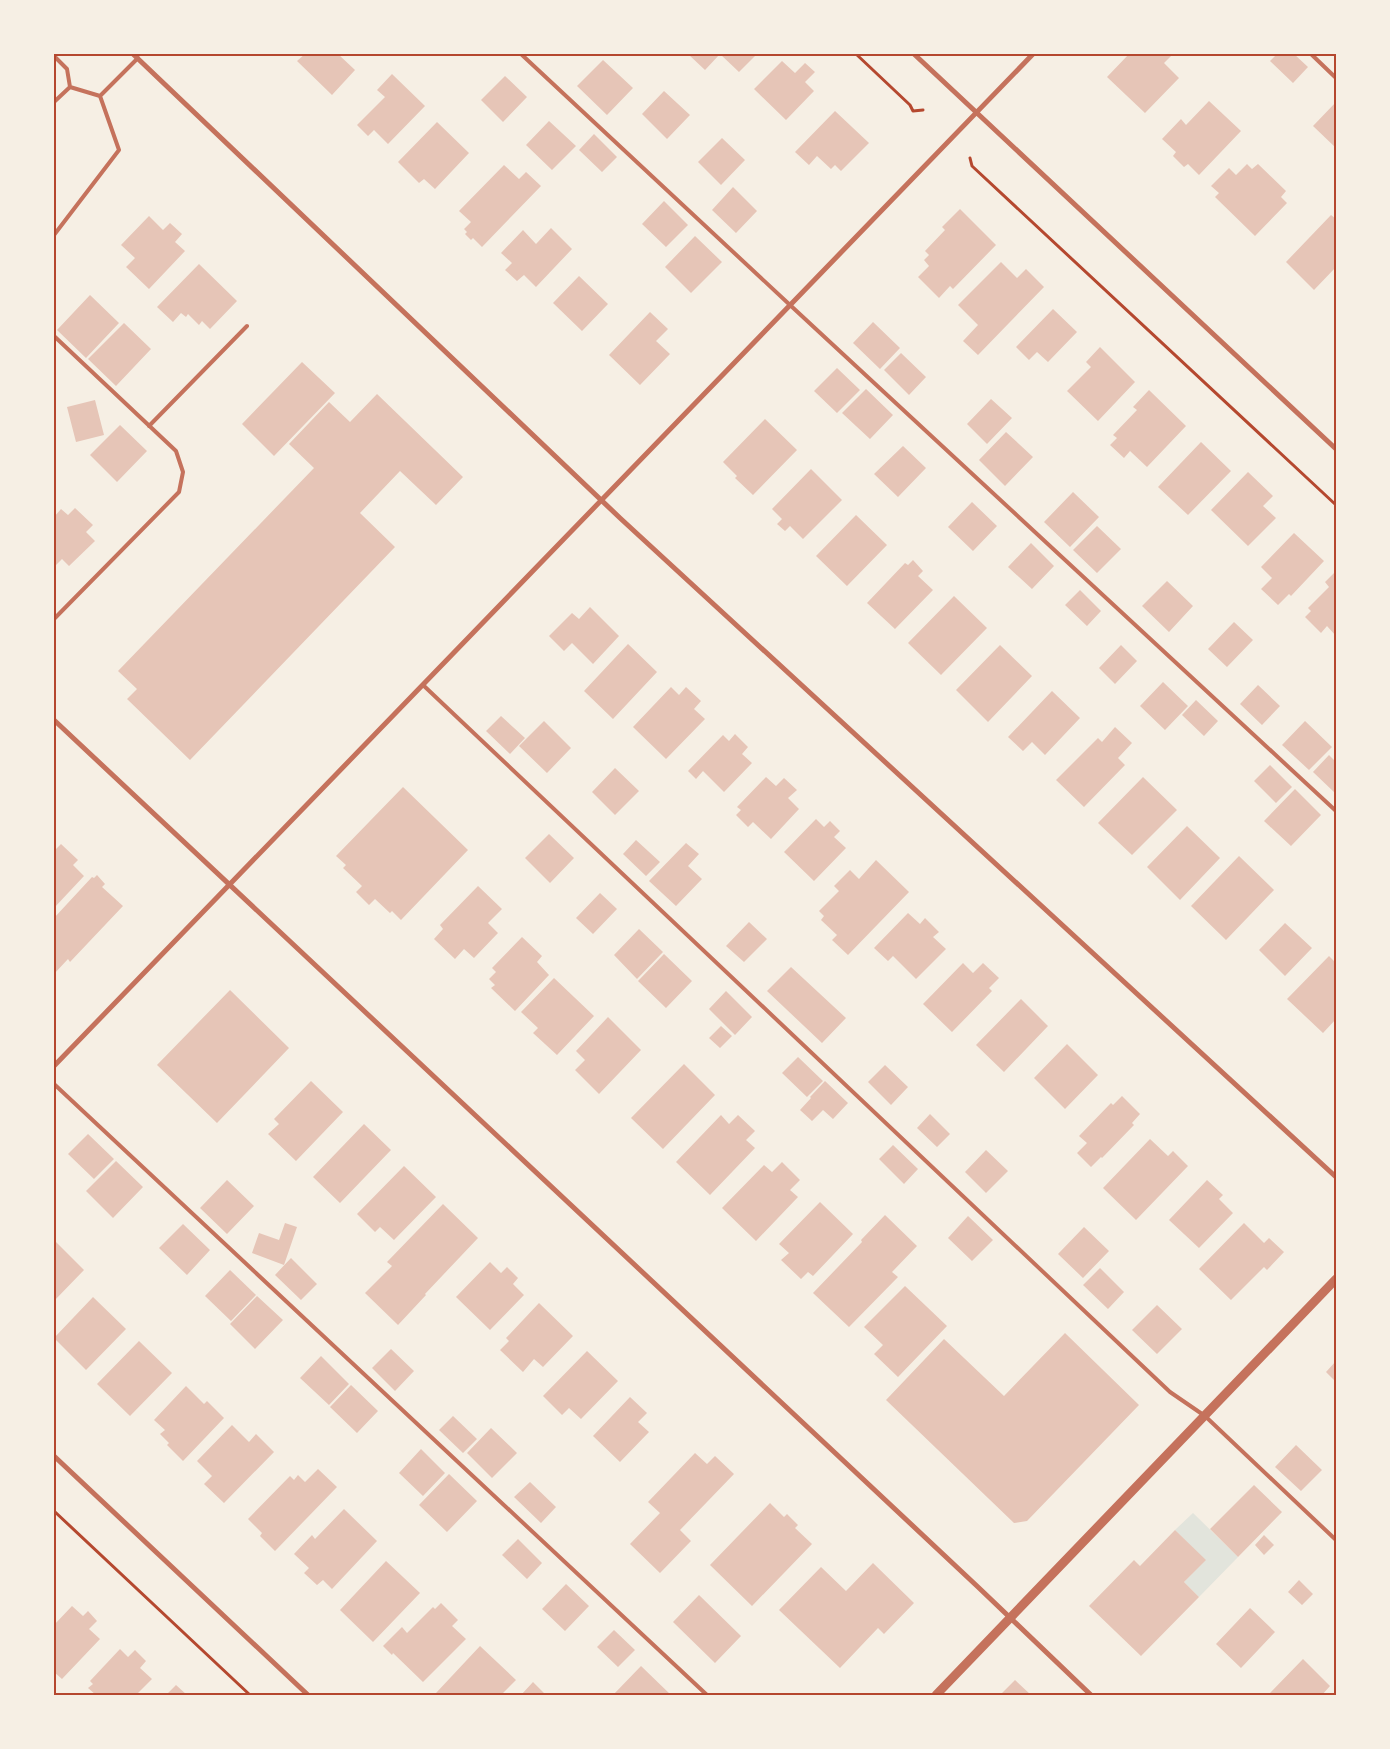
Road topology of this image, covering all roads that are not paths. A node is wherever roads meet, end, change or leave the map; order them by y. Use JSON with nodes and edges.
{"nodes":[{"id":1,"x":521,"y":54,"type":"edge"},
{"id":2,"x":914,"y":54,"type":"edge"},
{"id":3,"x":1033,"y":54,"type":"edge"},
{"id":4,"x":1311,"y":54,"type":"edge"},
{"id":5,"x":54,"y":56,"type":"edge"},
{"id":6,"x":136,"y":56,"type":"edge"},
{"id":7,"x":1336,"y":78,"type":"edge"},
{"id":8,"x":70,"y":88,"type":"junction"},
{"id":9,"x":100,"y":96,"type":"junction"},
{"id":10,"x":54,"y":102,"type":"edge"},
{"id":11,"x":976,"y":113,"type":"junction"},
{"id":12,"x":54,"y":235,"type":"edge"},
{"id":13,"x":790,"y":306,"type":"junction"},
{"id":14,"x":248,"y":326,"type":"dead end"},
{"id":15,"x":54,"y":336,"type":"edge"},
{"id":16,"x":149,"y":426,"type":"junction"},
{"id":17,"x":1336,"y":449,"type":"edge"},
{"id":18,"x":601,"y":500,"type":"junction"},
{"id":19,"x":54,"y":620,"type":"edge"},
{"id":20,"x":423,"y":685,"type":"junction"},
{"id":21,"x":54,"y":720,"type":"edge"},
{"id":22,"x":1336,"y":811,"type":"edge"},
{"id":23,"x":229,"y":885,"type":"junction"},
{"id":24,"x":54,"y":1066,"type":"edge"},
{"id":25,"x":54,"y":1084,"type":"edge"},
{"id":26,"x":1336,"y":1177,"type":"edge"},
{"id":27,"x":1336,"y":1279,"type":"edge"},
{"id":28,"x":1205,"y":1416,"type":"junction"},
{"id":29,"x":54,"y":1456,"type":"edge"},
{"id":30,"x":1336,"y":1540,"type":"edge"},
{"id":31,"x":1010,"y":1619,"type":"junction"},
{"id":32,"x":308,"y":1695,"type":"edge"},
{"id":33,"x":707,"y":1695,"type":"edge"},
{"id":34,"x":936,"y":1695,"type":"edge"},
{"id":35,"x":1091,"y":1695,"type":"edge"}],
"edges":[{"from":1,"to":13,"type":"lane"},
{"from":2,"to":11,"type":"street"},
{"from":3,"to":11,"type":"street"},
{"from":4,"to":7,"type":"lane"},
{"from":5,"to":8,"type":"lane"},
{"from":6,"to":9,"type":"lane"},
{"from":6,"to":18,"type":"street"},
{"from":8,"to":9,"type":"lane"},
{"from":8,"to":10,"type":"lane"},
{"from":9,"to":12,"type":"lane"},
{"from":11,"to":13,"type":"street"},
{"from":11,"to":17,"type":"street"},
{"from":13,"to":18,"type":"street"},
{"from":13,"to":22,"type":"lane"},
{"from":14,"to":16,"type":"lane"},
{"from":15,"to":16,"type":"lane"},
{"from":16,"to":19,"type":"lane"},
{"from":18,"to":20,"type":"street"},
{"from":18,"to":26,"type":"street"},
{"from":20,"to":23,"type":"street"},
{"from":20,"to":28,"type":"lane"},
{"from":21,"to":23,"type":"street"},
{"from":23,"to":24,"type":"street"},
{"from":23,"to":31,"type":"street"},
{"from":25,"to":33,"type":"lane"},
{"from":27,"to":28,"type":"street"},
{"from":28,"to":30,"type":"lane"},
{"from":28,"to":31,"type":"street"},
{"from":29,"to":32,"type":"street"},
{"from":31,"to":34,"type":"street"},
{"from":31,"to":35,"type":"street"}]}
